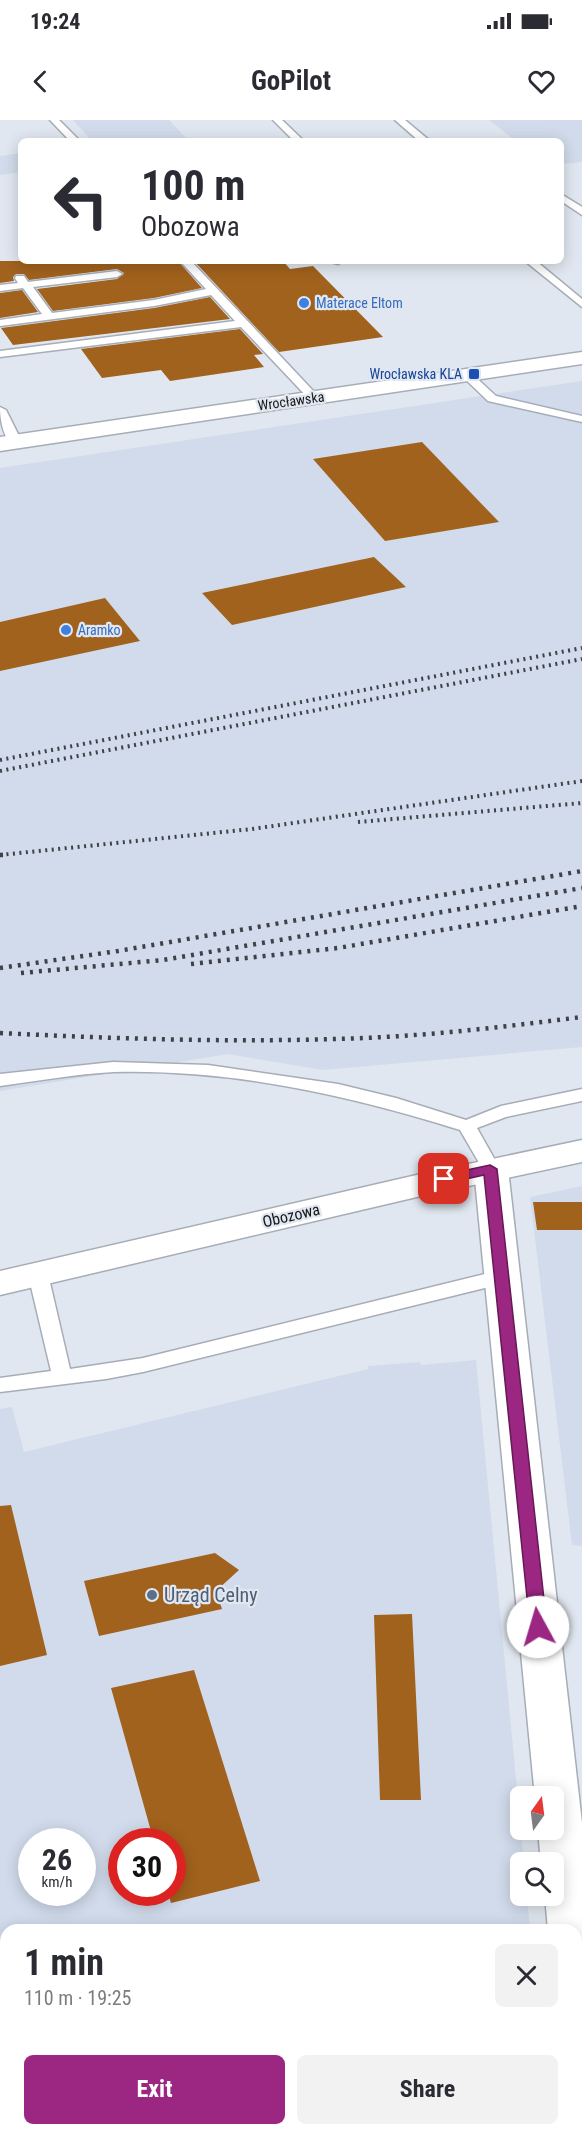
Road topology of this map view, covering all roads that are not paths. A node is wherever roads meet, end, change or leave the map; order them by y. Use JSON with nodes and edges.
{"nodes":[{"id":1,"x":54,"y":120,"type":"edge"},
{"id":2,"x":277,"y":120,"type":"edge"},
{"id":3,"x":399,"y":120,"type":"edge"},
{"id":4,"x":72,"y":138,"type":"edge"},
{"id":5,"x":296,"y":138,"type":"edge"},
{"id":6,"x":421,"y":138,"type":"edge"},
{"id":7,"x":564,"y":199,"type":"edge"},
{"id":8,"x":582,"y":212,"type":"edge"},
{"id":9,"x":188,"y":264,"type":"edge"},
{"id":10,"x":534,"y":264,"type":"edge"},
{"id":11,"x":17,"y":274,"type":"dead end"},
{"id":12,"x":117,"y":274,"type":"dead end"},
{"id":13,"x":26,"y":285,"type":"junction"},
{"id":14,"x":0,"y":288,"type":"edge"},
{"id":15,"x":214,"y":291,"type":"junction"},
{"id":16,"x":582,"y":304,"type":"edge"},
{"id":17,"x":163,"y":309,"type":"junction"},
{"id":18,"x":50,"y":317,"type":"junction"},
{"id":19,"x":0,"y":323,"type":"edge"},
{"id":20,"x":244,"y":323,"type":"junction"},
{"id":21,"x":182,"y":331,"type":"junction"},
{"id":22,"x":0,"y":354,"type":"edge"},
{"id":23,"x":582,"y":358,"type":"edge"},
{"id":24,"x":466,"y":375,"type":"junction"},
{"id":25,"x":314,"y":398,"type":"junction"},
{"id":26,"x":0,"y":410,"type":"edge"},
{"id":27,"x":582,"y":419,"type":"edge"},
{"id":28,"x":8,"y":443,"type":"edge"},
{"id":29,"x":0,"y":1080,"type":"edge"},
{"id":30,"x":582,"y":1095,"type":"edge"},
{"id":31,"x":467,"y":1126,"type":"junction"},
{"id":32,"x":582,"y":1151,"type":"edge"},
{"id":33,"x":490,"y":1169,"type":"junction"},
{"id":34,"x":38,"y":1274,"type":"junction"},
{"id":35,"x":501,"y":1277,"type":"junction"},
{"id":36,"x":0,"y":1283,"type":"edge"},
{"id":37,"x":62,"y":1377,"type":"junction"},
{"id":38,"x":0,"y":1384,"type":"edge"},
{"id":39,"x":569,"y":1924,"type":"edge"}],
"edges":[{"from":1,"to":4,"type":"lane"},
{"from":2,"to":5,"type":"lane"},
{"from":3,"to":6,"type":"lane"},
{"from":7,"to":8,"type":"lane"},
{"from":9,"to":15,"type":"lane"},
{"from":10,"to":16,"type":"lane"},
{"from":11,"to":13,"type":"lane"},
{"from":12,"to":13,"type":"lane"},
{"from":13,"to":14,"type":"lane"},
{"from":13,"to":18,"type":"lane"},
{"from":15,"to":17,"type":"lane"},
{"from":15,"to":20,"type":"lane"},
{"from":17,"to":18,"type":"lane"},
{"from":17,"to":21,"type":"lane"},
{"from":18,"to":19,"type":"lane"},
{"from":20,"to":21,"type":"lane"},
{"from":20,"to":25,"type":"lane"},
{"from":21,"to":22,"type":"lane"},
{"from":23,"to":24,"type":"street","name":"Wrocławska"},
{"from":24,"to":25,"type":"street","name":"Wrocławska"},
{"from":24,"to":27,"type":"lane"},
{"from":25,"to":28,"type":"street","name":"Wrocławska"},
{"from":26,"to":28,"type":"lane"},
{"from":29,"to":31,"type":"lane"},
{"from":30,"to":31,"type":"lane"},
{"from":31,"to":33,"type":"lane"},
{"from":32,"to":33,"type":"street","name":"Obozowa"},
{"from":33,"to":34,"type":"street","name":"Obozowa"},
{"from":33,"to":35,"type":"street"},
{"from":34,"to":36,"type":"street","name":"Obozowa"},
{"from":34,"to":37,"type":"lane"},
{"from":35,"to":37,"type":"lane"},
{"from":35,"to":39,"type":"street"},
{"from":37,"to":38,"type":"lane"}]}
